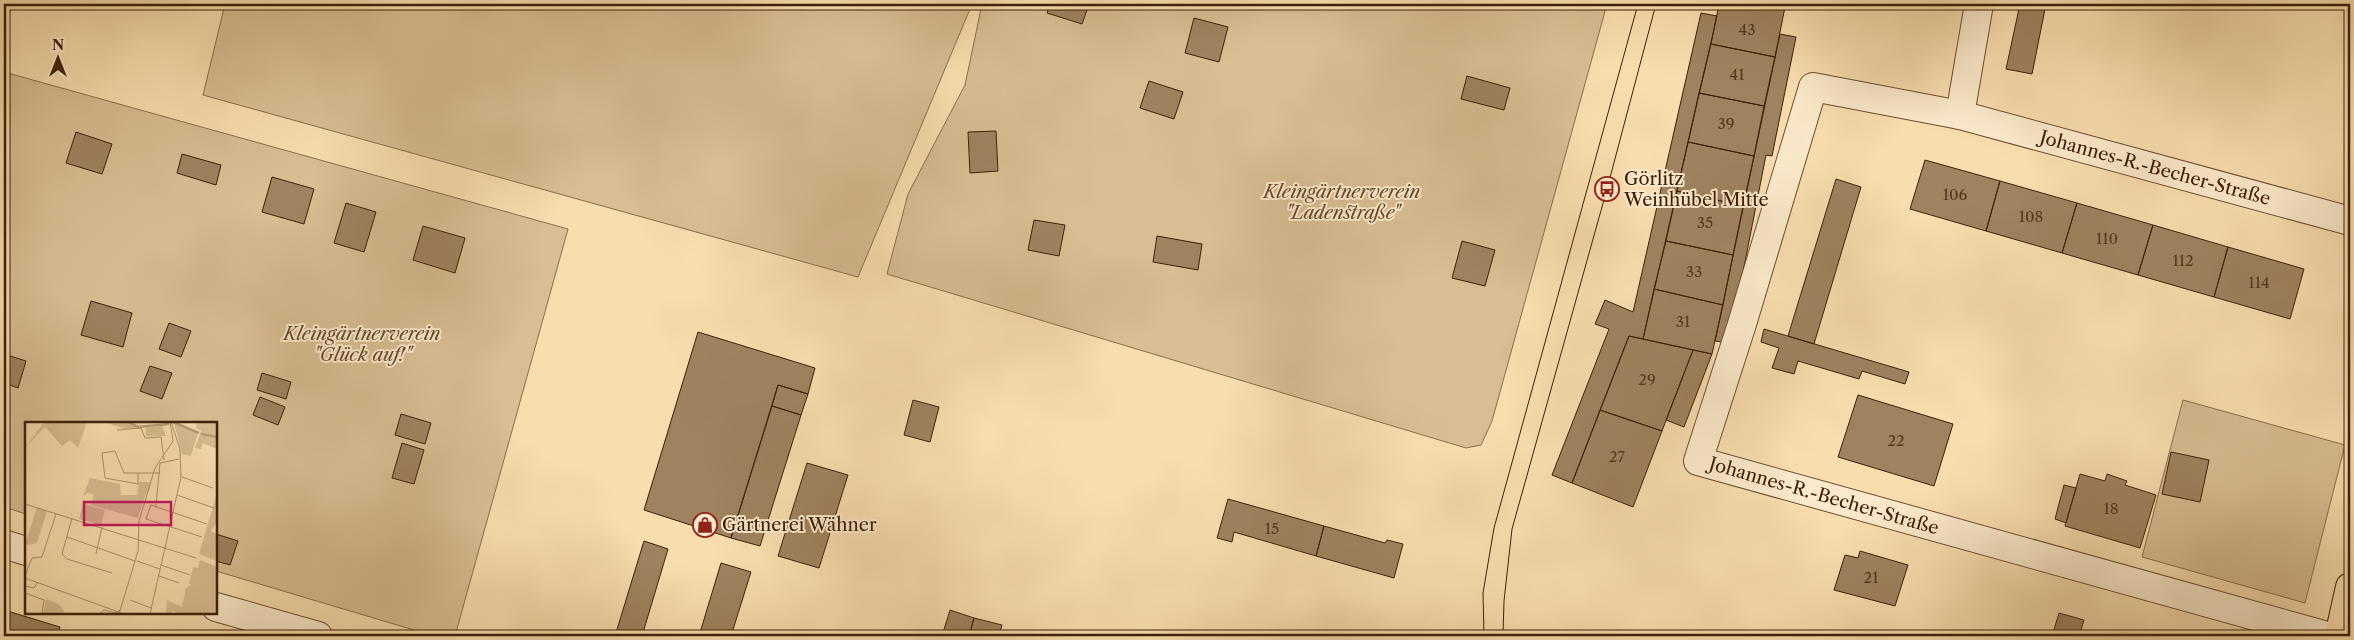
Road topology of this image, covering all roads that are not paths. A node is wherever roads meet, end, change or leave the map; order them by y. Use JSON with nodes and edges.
{"nodes":[{"id":1,"x":1979,"y":4,"type":"edge"},
{"id":2,"x":1960,"y":115,"type":"junction"},
{"id":3,"x":2350,"y":221,"type":"edge"},
{"id":4,"x":4,"y":544,"type":"edge"},
{"id":5,"x":25,"y":551,"type":"edge"},
{"id":6,"x":2350,"y":586,"type":"edge"},
{"id":7,"x":218,"y":608,"type":"edge"},
{"id":8,"x":318,"y":636,"type":"edge"},
{"id":9,"x":2327,"y":636,"type":"edge"},
{"id":10,"x":2339,"y":636,"type":"edge"}],
"edges":[{"from":1,"to":2,"type":"street"},
{"from":2,"to":3,"type":"street","name":"Johannes-R.-Becher-Straße"},
{"from":2,"to":9,"type":"street","name":"Johannes-R.-Becher-Straße"},
{"from":4,"to":5,"type":"street"},
{"from":6,"to":10,"type":"main road"},
{"from":7,"to":8,"type":"street"}]}
